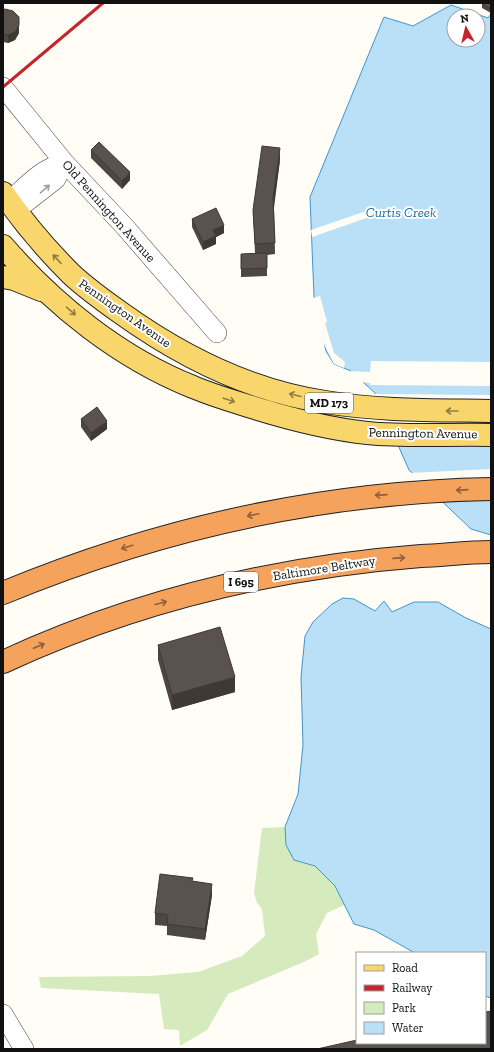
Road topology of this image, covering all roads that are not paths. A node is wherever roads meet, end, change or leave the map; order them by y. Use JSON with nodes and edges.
{"nodes":[{"id":1,"x":3,"y":87,"type":"edge"},
{"id":2,"x":64,"y":162,"type":"junction"},
{"id":3,"x":8,"y":204,"type":"edge"},
{"id":4,"x":3,"y":246,"type":"edge"},
{"id":5,"x":3,"y":277,"type":"edge"},
{"id":6,"x":53,"y":295,"type":"junction"},
{"id":7,"x":217,"y":333,"type":"dead end"},
{"id":8,"x":491,"y":411,"type":"edge"},
{"id":9,"x":491,"y":434,"type":"edge"},
{"id":10,"x":491,"y":489,"type":"edge"},
{"id":11,"x":491,"y":552,"type":"edge"},
{"id":12,"x":3,"y":593,"type":"edge"},
{"id":13,"x":3,"y":662,"type":"edge"},
{"id":14,"x":3,"y":1014,"type":"edge"},
{"id":15,"x":24,"y":1049,"type":"edge"}],
"edges":[{"from":1,"to":2,"type":"street","name":"Old Pennington Avenue"},
{"from":2,"to":3,"type":"street"},
{"from":2,"to":7,"type":"street","name":"Old Pennington Avenue"},
{"from":8,"to":3,"type":"main road","name":"Pennington Avenue","number":"MD 173","one_way":true},
{"from":4,"to":6,"type":"main road","name":"Pennington Avenue","number":"MD 173"},
{"from":5,"to":6,"type":"main road"},
{"from":6,"to":9,"type":"main road","name":"Pennington Avenue","number":"MD 173","one_way":true},
{"from":10,"to":12,"type":"highway","one_way":true},
{"from":13,"to":11,"type":"highway","name":"Baltimore Beltway","number":"I 695","one_way":true},
{"from":14,"to":15,"type":"street"}]}
